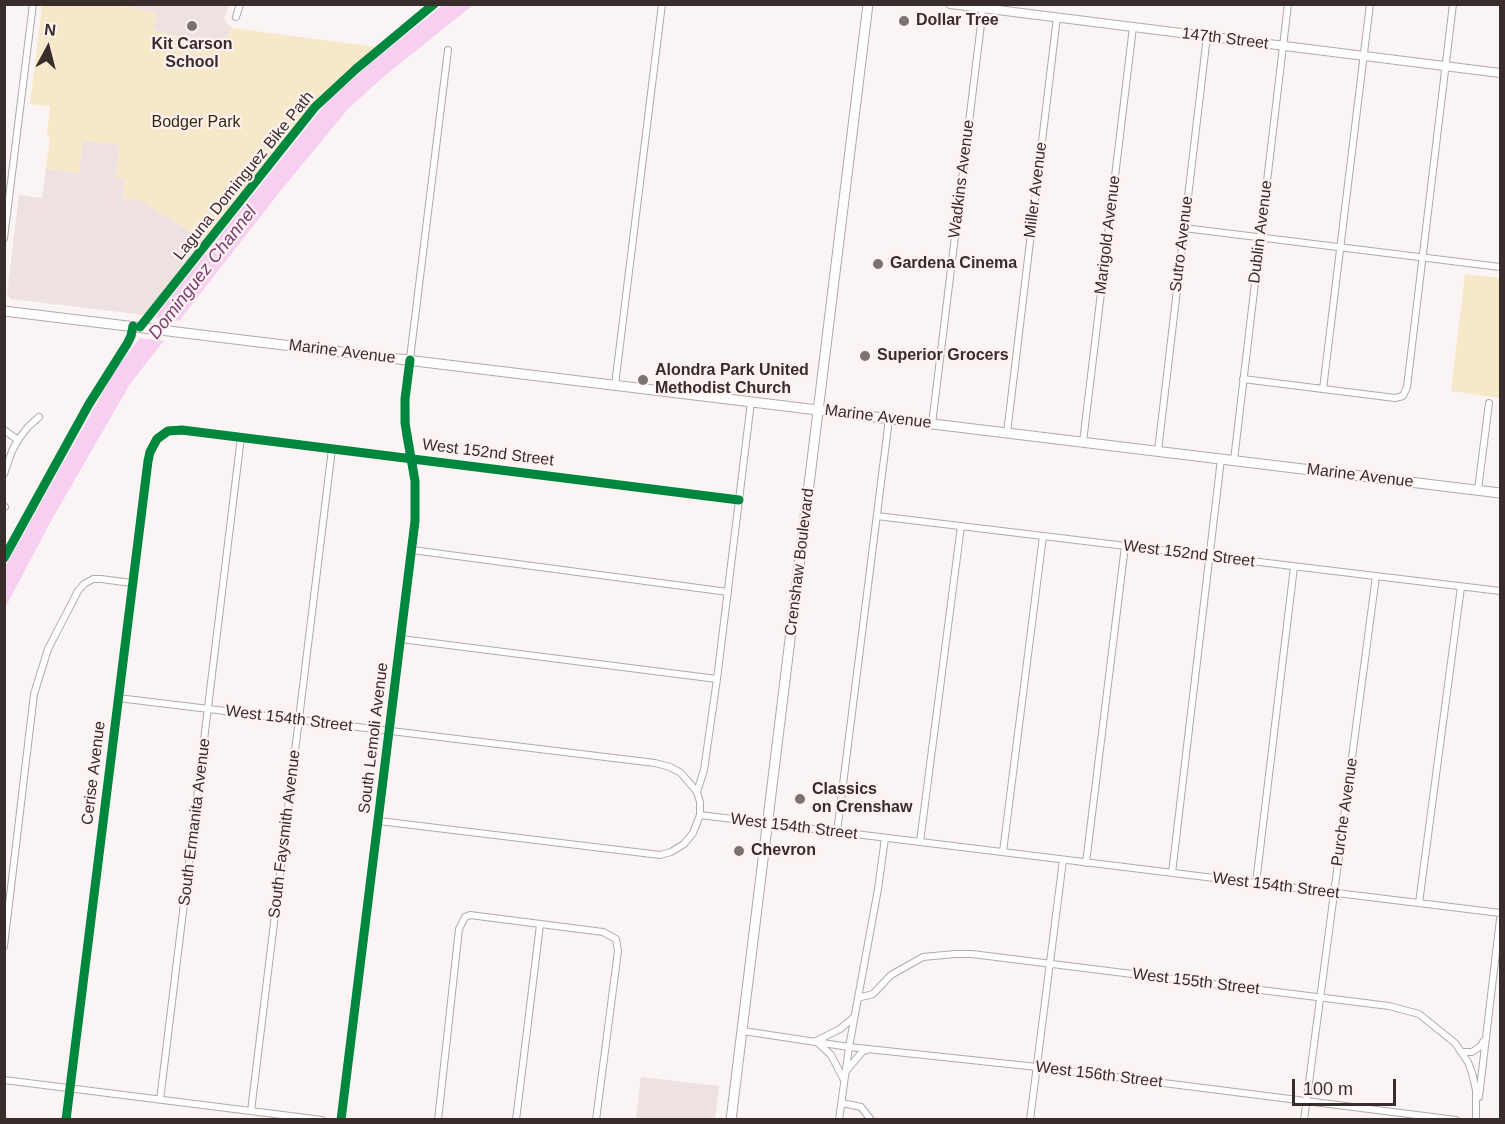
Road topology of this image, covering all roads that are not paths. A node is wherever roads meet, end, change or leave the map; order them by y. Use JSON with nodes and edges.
{"nodes":[{"id":1,"x":33,"y":4,"type":"edge"},
{"id":2,"x":240,"y":4,"type":"edge"},
{"id":3,"x":662,"y":4,"type":"edge"},
{"id":4,"x":868,"y":4,"type":"edge"},
{"id":5,"x":950,"y":4,"type":"edge"},
{"id":6,"x":1288,"y":4,"type":"edge"},
{"id":7,"x":1370,"y":4,"type":"edge"},
{"id":8,"x":1453,"y":4,"type":"edge"},
{"id":9,"x":981,"y":6,"type":"edge"},
{"id":10,"x":237,"y":17,"type":"dead end"},
{"id":11,"x":1057,"y":17,"type":"junction"},
{"id":12,"x":1132,"y":27,"type":"junction"},
{"id":13,"x":1207,"y":36,"type":"junction"},
{"id":14,"x":1283,"y":46,"type":"junction"},
{"id":15,"x":448,"y":51,"type":"dead end"},
{"id":16,"x":1364,"y":56,"type":"junction"},
{"id":17,"x":1446,"y":66,"type":"junction"},
{"id":18,"x":1500,"y":73,"type":"edge"},
{"id":19,"x":1184,"y":228,"type":"junction"},
{"id":20,"x":1260,"y":237,"type":"junction"},
{"id":21,"x":4,"y":238,"type":"edge"},
{"id":22,"x":1340,"y":247,"type":"junction"},
{"id":23,"x":1423,"y":257,"type":"junction"},
{"id":24,"x":1500,"y":267,"type":"edge"},
{"id":25,"x":4,"y":310,"type":"edge"},
{"id":26,"x":410,"y":360,"type":"junction"},
{"id":27,"x":1243,"y":379,"type":"junction"},
{"id":28,"x":615,"y":385,"type":"junction"},
{"id":29,"x":1323,"y":388,"type":"junction"},
{"id":30,"x":751,"y":402,"type":"junction"},
{"id":31,"x":1489,"y":403,"type":"dead end"},
{"id":32,"x":819,"y":410,"type":"junction"},
{"id":33,"x":39,"y":417,"type":"dead end"},
{"id":34,"x":889,"y":419,"type":"junction"},
{"id":35,"x":932,"y":424,"type":"junction"},
{"id":36,"x":4,"y":430,"type":"edge"},
{"id":37,"x":1007,"y":433,"type":"junction"},
{"id":38,"x":162,"y":434,"type":"joint"},
{"id":39,"x":241,"y":437,"type":"junction"},
{"id":40,"x":18,"y":440,"type":"junction"},
{"id":41,"x":1083,"y":442,"type":"junction"},
{"id":42,"x":332,"y":449,"type":"junction"},
{"id":43,"x":1158,"y":451,"type":"junction"},
{"id":44,"x":411,"y":458,"type":"junction"},
{"id":45,"x":1221,"y":459,"type":"junction"},
{"id":46,"x":1234,"y":460,"type":"junction"},
{"id":47,"x":4,"y":474,"type":"edge"},
{"id":48,"x":1478,"y":490,"type":"junction"},
{"id":49,"x":1500,"y":493,"type":"edge"},
{"id":50,"x":739,"y":500,"type":"junction"},
{"id":51,"x":878,"y":516,"type":"junction"},
{"id":52,"x":961,"y":526,"type":"junction"},
{"id":53,"x":1043,"y":536,"type":"junction"},
{"id":54,"x":1125,"y":546,"type":"junction"},
{"id":55,"x":412,"y":550,"type":"junction"},
{"id":56,"x":1210,"y":556,"type":"junction"},
{"id":57,"x":1294,"y":567,"type":"junction"},
{"id":58,"x":1376,"y":576,"type":"junction"},
{"id":59,"x":132,"y":583,"type":"junction"},
{"id":60,"x":1461,"y":587,"type":"junction"},
{"id":61,"x":1500,"y":591,"type":"edge"},
{"id":62,"x":728,"y":592,"type":"junction"},
{"id":63,"x":401,"y":639,"type":"junction"},
{"id":64,"x":717,"y":679,"type":"junction"},
{"id":65,"x":118,"y":698,"type":"junction"},
{"id":66,"x":209,"y":709,"type":"junction"},
{"id":67,"x":299,"y":720,"type":"junction"},
{"id":68,"x":390,"y":732,"type":"junction"},
{"id":69,"x":697,"y":792,"type":"junction"},
{"id":70,"x":700,"y":815,"type":"junction"},
{"id":71,"x":379,"y":821,"type":"junction"},
{"id":72,"x":768,"y":824,"type":"junction"},
{"id":73,"x":837,"y":832,"type":"junction"},
{"id":74,"x":885,"y":838,"type":"junction"},
{"id":75,"x":920,"y":842,"type":"junction"},
{"id":76,"x":1003,"y":852,"type":"junction"},
{"id":77,"x":1063,"y":860,"type":"junction"},
{"id":78,"x":1086,"y":862,"type":"junction"},
{"id":79,"x":1172,"y":873,"type":"junction"},
{"id":80,"x":1256,"y":883,"type":"junction"},
{"id":81,"x":1334,"y":893,"type":"junction"},
{"id":82,"x":1419,"y":903,"type":"junction"},
{"id":83,"x":1500,"y":913,"type":"edge"},
{"id":84,"x":1500,"y":919,"type":"edge"},
{"id":85,"x":540,"y":925,"type":"junction"},
{"id":86,"x":4,"y":946,"type":"edge"},
{"id":87,"x":1050,"y":964,"type":"junction"},
{"id":88,"x":1320,"y":997,"type":"junction"},
{"id":89,"x":858,"y":998,"type":"junction"},
{"id":90,"x":855,"y":1017,"type":"junction"},
{"id":91,"x":743,"y":1031,"type":"junction"},
{"id":92,"x":1486,"y":1036,"type":"junction"},
{"id":93,"x":816,"y":1041,"type":"junction"},
{"id":94,"x":849,"y":1047,"type":"junction"},
{"id":95,"x":870,"y":1049,"type":"junction"},
{"id":96,"x":1461,"y":1052,"type":"junction"},
{"id":97,"x":1037,"y":1067,"type":"junction"},
{"id":98,"x":846,"y":1071,"type":"junction"},
{"id":99,"x":4,"y":1080,"type":"edge"},
{"id":100,"x":844,"y":1081,"type":"junction"},
{"id":101,"x":70,"y":1089,"type":"junction"},
{"id":102,"x":160,"y":1100,"type":"junction"},
{"id":103,"x":1306,"y":1101,"type":"junction"},
{"id":104,"x":842,"y":1103,"type":"junction"},
{"id":105,"x":251,"y":1111,"type":"junction"},
{"id":106,"x":66,"y":1119,"type":"edge"},
{"id":107,"x":322,"y":1119,"type":"edge"},
{"id":108,"x":341,"y":1119,"type":"edge"},
{"id":109,"x":438,"y":1119,"type":"edge"},
{"id":110,"x":516,"y":1119,"type":"edge"},
{"id":111,"x":596,"y":1119,"type":"edge"},
{"id":112,"x":731,"y":1119,"type":"edge"},
{"id":113,"x":839,"y":1119,"type":"edge"},
{"id":114,"x":871,"y":1119,"type":"edge"},
{"id":115,"x":1030,"y":1119,"type":"edge"},
{"id":116,"x":1304,"y":1119,"type":"edge"},
{"id":117,"x":1456,"y":1119,"type":"edge"},
{"id":118,"x":1476,"y":1119,"type":"edge"}],
"edges":[{"from":1,"to":21,"type":"street"},
{"from":2,"to":10,"type":"street"},
{"from":3,"to":28,"type":"street"},
{"from":4,"to":32,"type":"main road","name":"Crenshaw Boulevard"},
{"from":5,"to":9,"type":"street","name":"147th Street"},
{"from":6,"to":14,"type":"street","name":"Dublin Avenue"},
{"from":7,"to":16,"type":"street"},
{"from":8,"to":17,"type":"street"},
{"from":9,"to":11,"type":"street","name":"147th Street"},
{"from":9,"to":35,"type":"street","name":"Wadkins Avenue"},
{"from":11,"to":12,"type":"street","name":"147th Street"},
{"from":11,"to":37,"type":"street","name":"Miller Avenue"},
{"from":12,"to":13,"type":"street","name":"147th Street"},
{"from":12,"to":41,"type":"street","name":"Marigold Avenue"},
{"from":13,"to":14,"type":"street","name":"147th Street"},
{"from":13,"to":19,"type":"street","name":"Sutro Avenue"},
{"from":14,"to":16,"type":"street","name":"147th Street"},
{"from":14,"to":20,"type":"street","name":"Dublin Avenue"},
{"from":15,"to":26,"type":"street","name":"South Lemoli Avenue"},
{"from":16,"to":17,"type":"street","name":"147th Street"},
{"from":16,"to":22,"type":"street"},
{"from":17,"to":18,"type":"street","name":"147th Street"},
{"from":17,"to":23,"type":"street"},
{"from":19,"to":20,"type":"street"},
{"from":19,"to":43,"type":"street","name":"Sutro Avenue"},
{"from":20,"to":22,"type":"street"},
{"from":20,"to":27,"type":"street","name":"Dublin Avenue"},
{"from":22,"to":23,"type":"street"},
{"from":22,"to":29,"type":"street"},
{"from":23,"to":24,"type":"street"},
{"from":23,"to":29,"type":"street"},
{"from":25,"to":26,"type":"main road","name":"Marine Avenue"},
{"from":26,"to":28,"type":"main road","name":"Marine Avenue"},
{"from":26,"to":44,"type":"street","name":"South Lemoli Avenue"},
{"from":27,"to":29,"type":"street"},
{"from":27,"to":46,"type":"street","name":"Dublin Avenue"},
{"from":28,"to":30,"type":"main road","name":"Marine Avenue"},
{"from":30,"to":32,"type":"main road","name":"Marine Avenue"},
{"from":30,"to":50,"type":"street"},
{"from":31,"to":48,"type":"street"},
{"from":32,"to":34,"type":"main road","name":"Marine Avenue"},
{"from":32,"to":72,"type":"main road","name":"Crenshaw Boulevard"},
{"from":33,"to":40,"type":"street"},
{"from":34,"to":35,"type":"main road","name":"Marine Avenue"},
{"from":34,"to":51,"type":"street"},
{"from":35,"to":37,"type":"main road","name":"Marine Avenue"},
{"from":36,"to":40,"type":"street"},
{"from":37,"to":41,"type":"main road","name":"Marine Avenue"},
{"from":38,"to":39,"type":"street","name":"West 152nd Street"},
{"from":38,"to":59,"type":"street","name":"Cerise Avenue"},
{"from":39,"to":42,"type":"street","name":"West 152nd Street"},
{"from":39,"to":66,"type":"street","name":"South Ermanita Avenue"},
{"from":40,"to":47,"type":"street"},
{"from":41,"to":43,"type":"main road","name":"Marine Avenue"},
{"from":42,"to":44,"type":"street","name":"West 152nd Street"},
{"from":42,"to":67,"type":"street","name":"South Faysmith Avenue"},
{"from":43,"to":45,"type":"main road","name":"Marine Avenue"},
{"from":44,"to":50,"type":"street","name":"West 152nd Street"},
{"from":44,"to":55,"type":"street","name":"South Lemoli Avenue"},
{"from":45,"to":46,"type":"main road","name":"Marine Avenue"},
{"from":45,"to":56,"type":"street"},
{"from":46,"to":48,"type":"main road","name":"Marine Avenue"},
{"from":48,"to":49,"type":"main road","name":"Marine Avenue"},
{"from":50,"to":62,"type":"street"},
{"from":51,"to":52,"type":"street","name":"West 152nd Street"},
{"from":51,"to":73,"type":"street"},
{"from":52,"to":53,"type":"street","name":"West 152nd Street"},
{"from":52,"to":75,"type":"street"},
{"from":53,"to":54,"type":"street","name":"West 152nd Street"},
{"from":53,"to":76,"type":"street"},
{"from":54,"to":56,"type":"street","name":"West 152nd Street"},
{"from":54,"to":78,"type":"street"},
{"from":55,"to":62,"type":"street"},
{"from":55,"to":63,"type":"street","name":"South Lemoli Avenue"},
{"from":56,"to":57,"type":"street","name":"West 152nd Street"},
{"from":56,"to":79,"type":"street"},
{"from":57,"to":58,"type":"street","name":"West 152nd Street"},
{"from":57,"to":80,"type":"street"},
{"from":58,"to":60,"type":"street","name":"West 152nd Street"},
{"from":58,"to":81,"type":"street","name":"Purche Avenue"},
{"from":59,"to":65,"type":"street","name":"Cerise Avenue"},
{"from":59,"to":86,"type":"street"},
{"from":60,"to":61,"type":"street","name":"West 152nd Street"},
{"from":60,"to":82,"type":"street"},
{"from":62,"to":64,"type":"street"},
{"from":63,"to":64,"type":"street"},
{"from":63,"to":68,"type":"street","name":"South Lemoli Avenue"},
{"from":64,"to":69,"type":"street"},
{"from":65,"to":66,"type":"street","name":"West 154th Street"},
{"from":65,"to":101,"type":"street","name":"Cerise Avenue"},
{"from":66,"to":67,"type":"street","name":"West 154th Street"},
{"from":66,"to":102,"type":"street","name":"South Ermanita Avenue"},
{"from":67,"to":68,"type":"street","name":"West 154th Street"},
{"from":67,"to":105,"type":"street","name":"South Faysmith Avenue"},
{"from":68,"to":69,"type":"street","name":"West 154th Street"},
{"from":68,"to":71,"type":"street","name":"South Lemoli Avenue"},
{"from":69,"to":70,"type":"street"},
{"from":70,"to":71,"type":"street"},
{"from":70,"to":72,"type":"street","name":"West 154th Street"},
{"from":71,"to":108,"type":"street","name":"South Lemoli Avenue"},
{"from":72,"to":73,"type":"street","name":"West 154th Street"},
{"from":72,"to":91,"type":"main road","name":"Crenshaw Boulevard"},
{"from":73,"to":74,"type":"street","name":"West 154th Street"},
{"from":74,"to":75,"type":"street","name":"West 154th Street"},
{"from":74,"to":89,"type":"street"},
{"from":75,"to":76,"type":"street","name":"West 154th Street"},
{"from":76,"to":77,"type":"street","name":"West 154th Street"},
{"from":77,"to":78,"type":"street","name":"West 154th Street"},
{"from":77,"to":87,"type":"street"},
{"from":78,"to":79,"type":"street","name":"West 154th Street"},
{"from":79,"to":80,"type":"street","name":"West 154th Street"},
{"from":80,"to":81,"type":"street","name":"West 154th Street"},
{"from":81,"to":82,"type":"street","name":"West 154th Street"},
{"from":81,"to":88,"type":"street","name":"Purche Avenue"},
{"from":82,"to":83,"type":"street","name":"West 154th Street"},
{"from":84,"to":92,"type":"street"},
{"from":85,"to":109,"type":"street"},
{"from":85,"to":110,"type":"street"},
{"from":85,"to":111,"type":"street"},
{"from":87,"to":88,"type":"street","name":"West 155th Street"},
{"from":87,"to":89,"type":"street","name":"West 155th Street"},
{"from":87,"to":97,"type":"street"},
{"from":88,"to":96,"type":"street","name":"West 155th Street"},
{"from":88,"to":103,"type":"street","name":"Purche Avenue"},
{"from":89,"to":90,"type":"street"},
{"from":90,"to":93,"type":"street"},
{"from":90,"to":94,"type":"street"},
{"from":91,"to":93,"type":"street","name":"West 156th Street"},
{"from":91,"to":112,"type":"main road","name":"Crenshaw Boulevard"},
{"from":92,"to":96,"type":"street"},
{"from":92,"to":118,"type":"street"},
{"from":93,"to":94,"type":"street","name":"West 156th Street"},
{"from":93,"to":100,"type":"street"},
{"from":94,"to":95,"type":"street","name":"West 156th Street"},
{"from":94,"to":98,"type":"street"},
{"from":95,"to":97,"type":"street","name":"West 156th Street"},
{"from":95,"to":98,"type":"street"},
{"from":96,"to":118,"type":"street","name":"West 155th Street"},
{"from":97,"to":103,"type":"street","name":"West 156th Street"},
{"from":97,"to":115,"type":"street"},
{"from":98,"to":100,"type":"street"},
{"from":99,"to":101,"type":"street"},
{"from":100,"to":104,"type":"street"},
{"from":101,"to":102,"type":"street"},
{"from":101,"to":106,"type":"street","name":"Cerise Avenue"},
{"from":102,"to":105,"type":"street"},
{"from":103,"to":116,"type":"street","name":"Purche Avenue"},
{"from":103,"to":117,"type":"street","name":"West 156th Street"},
{"from":104,"to":113,"type":"street"},
{"from":104,"to":114,"type":"street"},
{"from":105,"to":107,"type":"street"}]}
